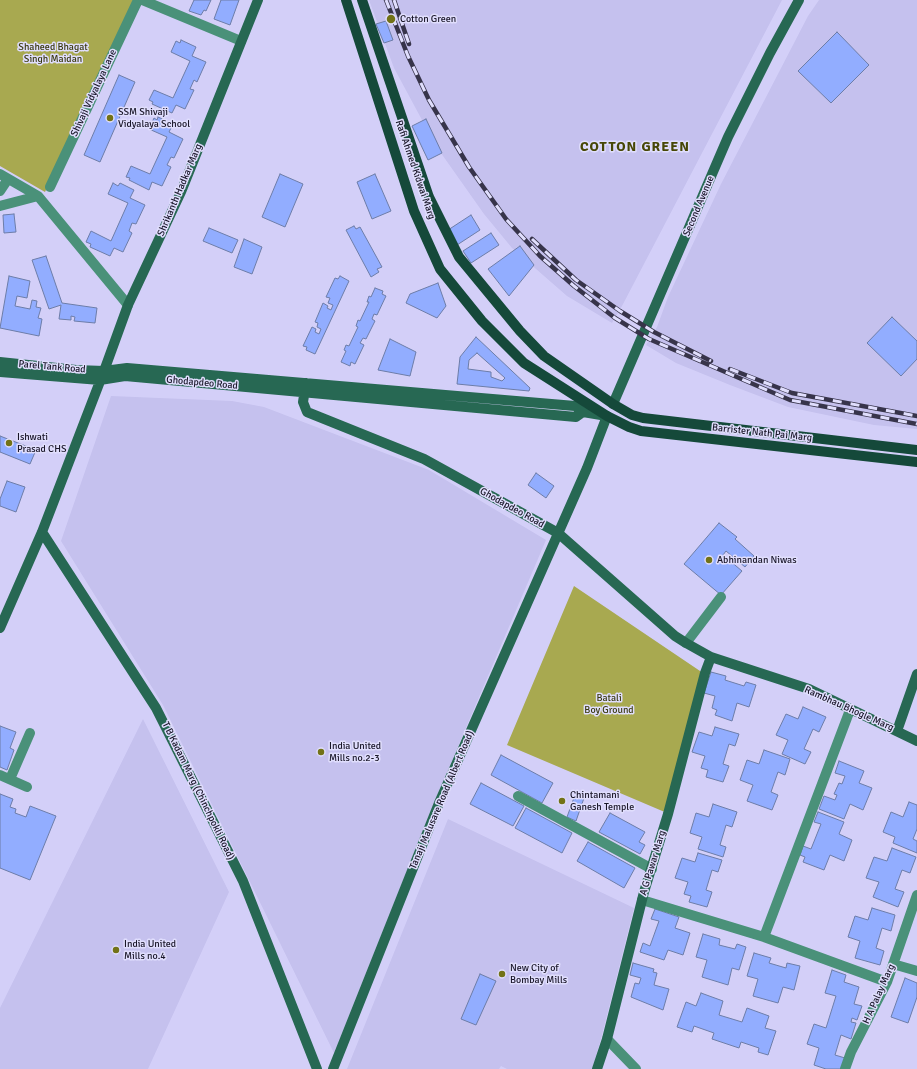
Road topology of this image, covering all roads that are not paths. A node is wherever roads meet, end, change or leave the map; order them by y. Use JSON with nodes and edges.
{"nodes":[{"id":1,"x":138,"y":0,"type":"edge"},
{"id":2,"x":142,"y":0,"type":"edge"},
{"id":3,"x":258,"y":0,"type":"edge"},
{"id":4,"x":346,"y":0,"type":"edge"},
{"id":5,"x":362,"y":0,"type":"edge"},
{"id":6,"x":799,"y":0,"type":"edge"},
{"id":7,"x":241,"y":41,"type":"junction"},
{"id":8,"x":4,"y":176,"type":"edge"},
{"id":9,"x":50,"y":187,"type":"dead end"},
{"id":10,"x":0,"y":191,"type":"edge"},
{"id":11,"x":38,"y":196,"type":"junction"},
{"id":12,"x":0,"y":206,"type":"edge"},
{"id":13,"x":128,"y":305,"type":"junction"},
{"id":14,"x":0,"y":362,"type":"edge"},
{"id":15,"x":0,"y":372,"type":"edge"},
{"id":16,"x":102,"y":375,"type":"junction"},
{"id":17,"x":305,"y":387,"type":"junction"},
{"id":18,"x":613,"y":404,"type":"junction"},
{"id":19,"x":607,"y":416,"type":"junction"},
{"id":20,"x":917,"y":450,"type":"edge"},
{"id":21,"x":917,"y":462,"type":"edge"},
{"id":22,"x":42,"y":532,"type":"junction"},
{"id":23,"x":558,"y":533,"type":"junction"},
{"id":24,"x":721,"y":597,"type":"dead end"},
{"id":25,"x":0,"y":628,"type":"edge"},
{"id":26,"x":686,"y":643,"type":"junction"},
{"id":27,"x":710,"y":657,"type":"junction"},
{"id":28,"x":917,"y":674,"type":"edge"},
{"id":29,"x":850,"y":710,"type":"junction"},
{"id":30,"x":897,"y":731,"type":"junction"},
{"id":31,"x":30,"y":733,"type":"dead end"},
{"id":32,"x":917,"y":741,"type":"edge"},
{"id":33,"x":0,"y":776,"type":"edge"},
{"id":34,"x":10,"y":779,"type":"junction"},
{"id":35,"x":27,"y":787,"type":"dead end"},
{"id":36,"x":518,"y":796,"type":"dead end"},
{"id":37,"x":652,"y":869,"type":"junction"},
{"id":38,"x":917,"y":895,"type":"edge"},
{"id":39,"x":642,"y":900,"type":"junction"},
{"id":40,"x":764,"y":937,"type":"junction"},
{"id":41,"x":893,"y":964,"type":"junction"},
{"id":42,"x":917,"y":971,"type":"edge"},
{"id":43,"x":886,"y":982,"type":"junction"},
{"id":44,"x":607,"y":1039,"type":"junction"},
{"id":45,"x":317,"y":1069,"type":"edge"},
{"id":46,"x":334,"y":1069,"type":"edge"},
{"id":47,"x":597,"y":1069,"type":"edge"},
{"id":48,"x":636,"y":1069,"type":"edge"},
{"id":49,"x":845,"y":1069,"type":"edge"}],
"edges":[{"from":1,"to":9,"type":"street","name":"Shivaji Vidyalaya Lane"},
{"from":2,"to":7,"type":"street"},
{"from":3,"to":7,"type":"street","name":"Shrikanth Hadkar Marg"},
{"from":4,"to":19,"type":"main road","name":"Rafi Ahmed Kidwai Marg"},
{"from":5,"to":18,"type":"main road","name":"Rafi Ahmed Kidwai Marg"},
{"from":6,"to":18,"type":"street","name":"Second Avenue"},
{"from":7,"to":13,"type":"street","name":"Shrikanth Hadkar Marg"},
{"from":8,"to":10,"type":"street"},
{"from":8,"to":11,"type":"street"},
{"from":11,"to":12,"type":"street"},
{"from":11,"to":13,"type":"street"},
{"from":13,"to":16,"type":"street","name":"Shrikanth Hadkar Marg"},
{"from":14,"to":16,"type":"street","name":"Parel Tank Road"},
{"from":15,"to":16,"type":"street"},
{"from":16,"to":17,"type":"street","name":"Ghodapdeo Road"},
{"from":16,"to":22,"type":"street","name":"Shrikanth Hadkar Marg"},
{"from":17,"to":19,"type":"street","name":"Ghodapdeo Road"},
{"from":17,"to":23,"type":"street","name":"Ghodapdeo Road"},
{"from":18,"to":19,"type":"street","name":"Second Avenue"},
{"from":18,"to":20,"type":"main road","name":"Barrister Nath Pai Marg"},
{"from":19,"to":21,"type":"main road","name":"Barrister Nath Pai Marg"},
{"from":19,"to":23,"type":"street","name":"Tanaji Malusare Road (Albert Road)"},
{"from":22,"to":25,"type":"street","name":"Shrikanth Hadkar Marg"},
{"from":22,"to":45,"type":"street","name":"T B Kadam Marg (Chinchpokli Road)"},
{"from":23,"to":26,"type":"street","name":"Ghodapdeo Road"},
{"from":23,"to":46,"type":"street","name":"Tanaji Malusare Road (Albert Road)"},
{"from":24,"to":26,"type":"street"},
{"from":26,"to":27,"type":"street","name":"Ghodapdeo Road"},
{"from":27,"to":29,"type":"street","name":"Rambhau Bhogle Marg"},
{"from":27,"to":37,"type":"street","name":"A G Pawar Marg"},
{"from":28,"to":30,"type":"street"},
{"from":29,"to":30,"type":"street","name":"Rambhau Bhogle Marg"},
{"from":29,"to":40,"type":"street"},
{"from":30,"to":32,"type":"street","name":"Rambhau Bhogle Marg"},
{"from":31,"to":34,"type":"street"},
{"from":33,"to":34,"type":"street"},
{"from":34,"to":35,"type":"street"},
{"from":36,"to":37,"type":"street"},
{"from":37,"to":39,"type":"street","name":"A G Pawar Marg"},
{"from":38,"to":41,"type":"street","name":"H A Palay Marg"},
{"from":39,"to":40,"type":"street"},
{"from":39,"to":44,"type":"street","name":"A G Pawar Marg"},
{"from":40,"to":43,"type":"street"},
{"from":41,"to":42,"type":"street"},
{"from":41,"to":43,"type":"street","name":"H A Palay Marg"},
{"from":43,"to":49,"type":"street","name":"H A Palay Marg"},
{"from":44,"to":47,"type":"street","name":"A G Pawar Marg"},
{"from":44,"to":48,"type":"street"}]}
